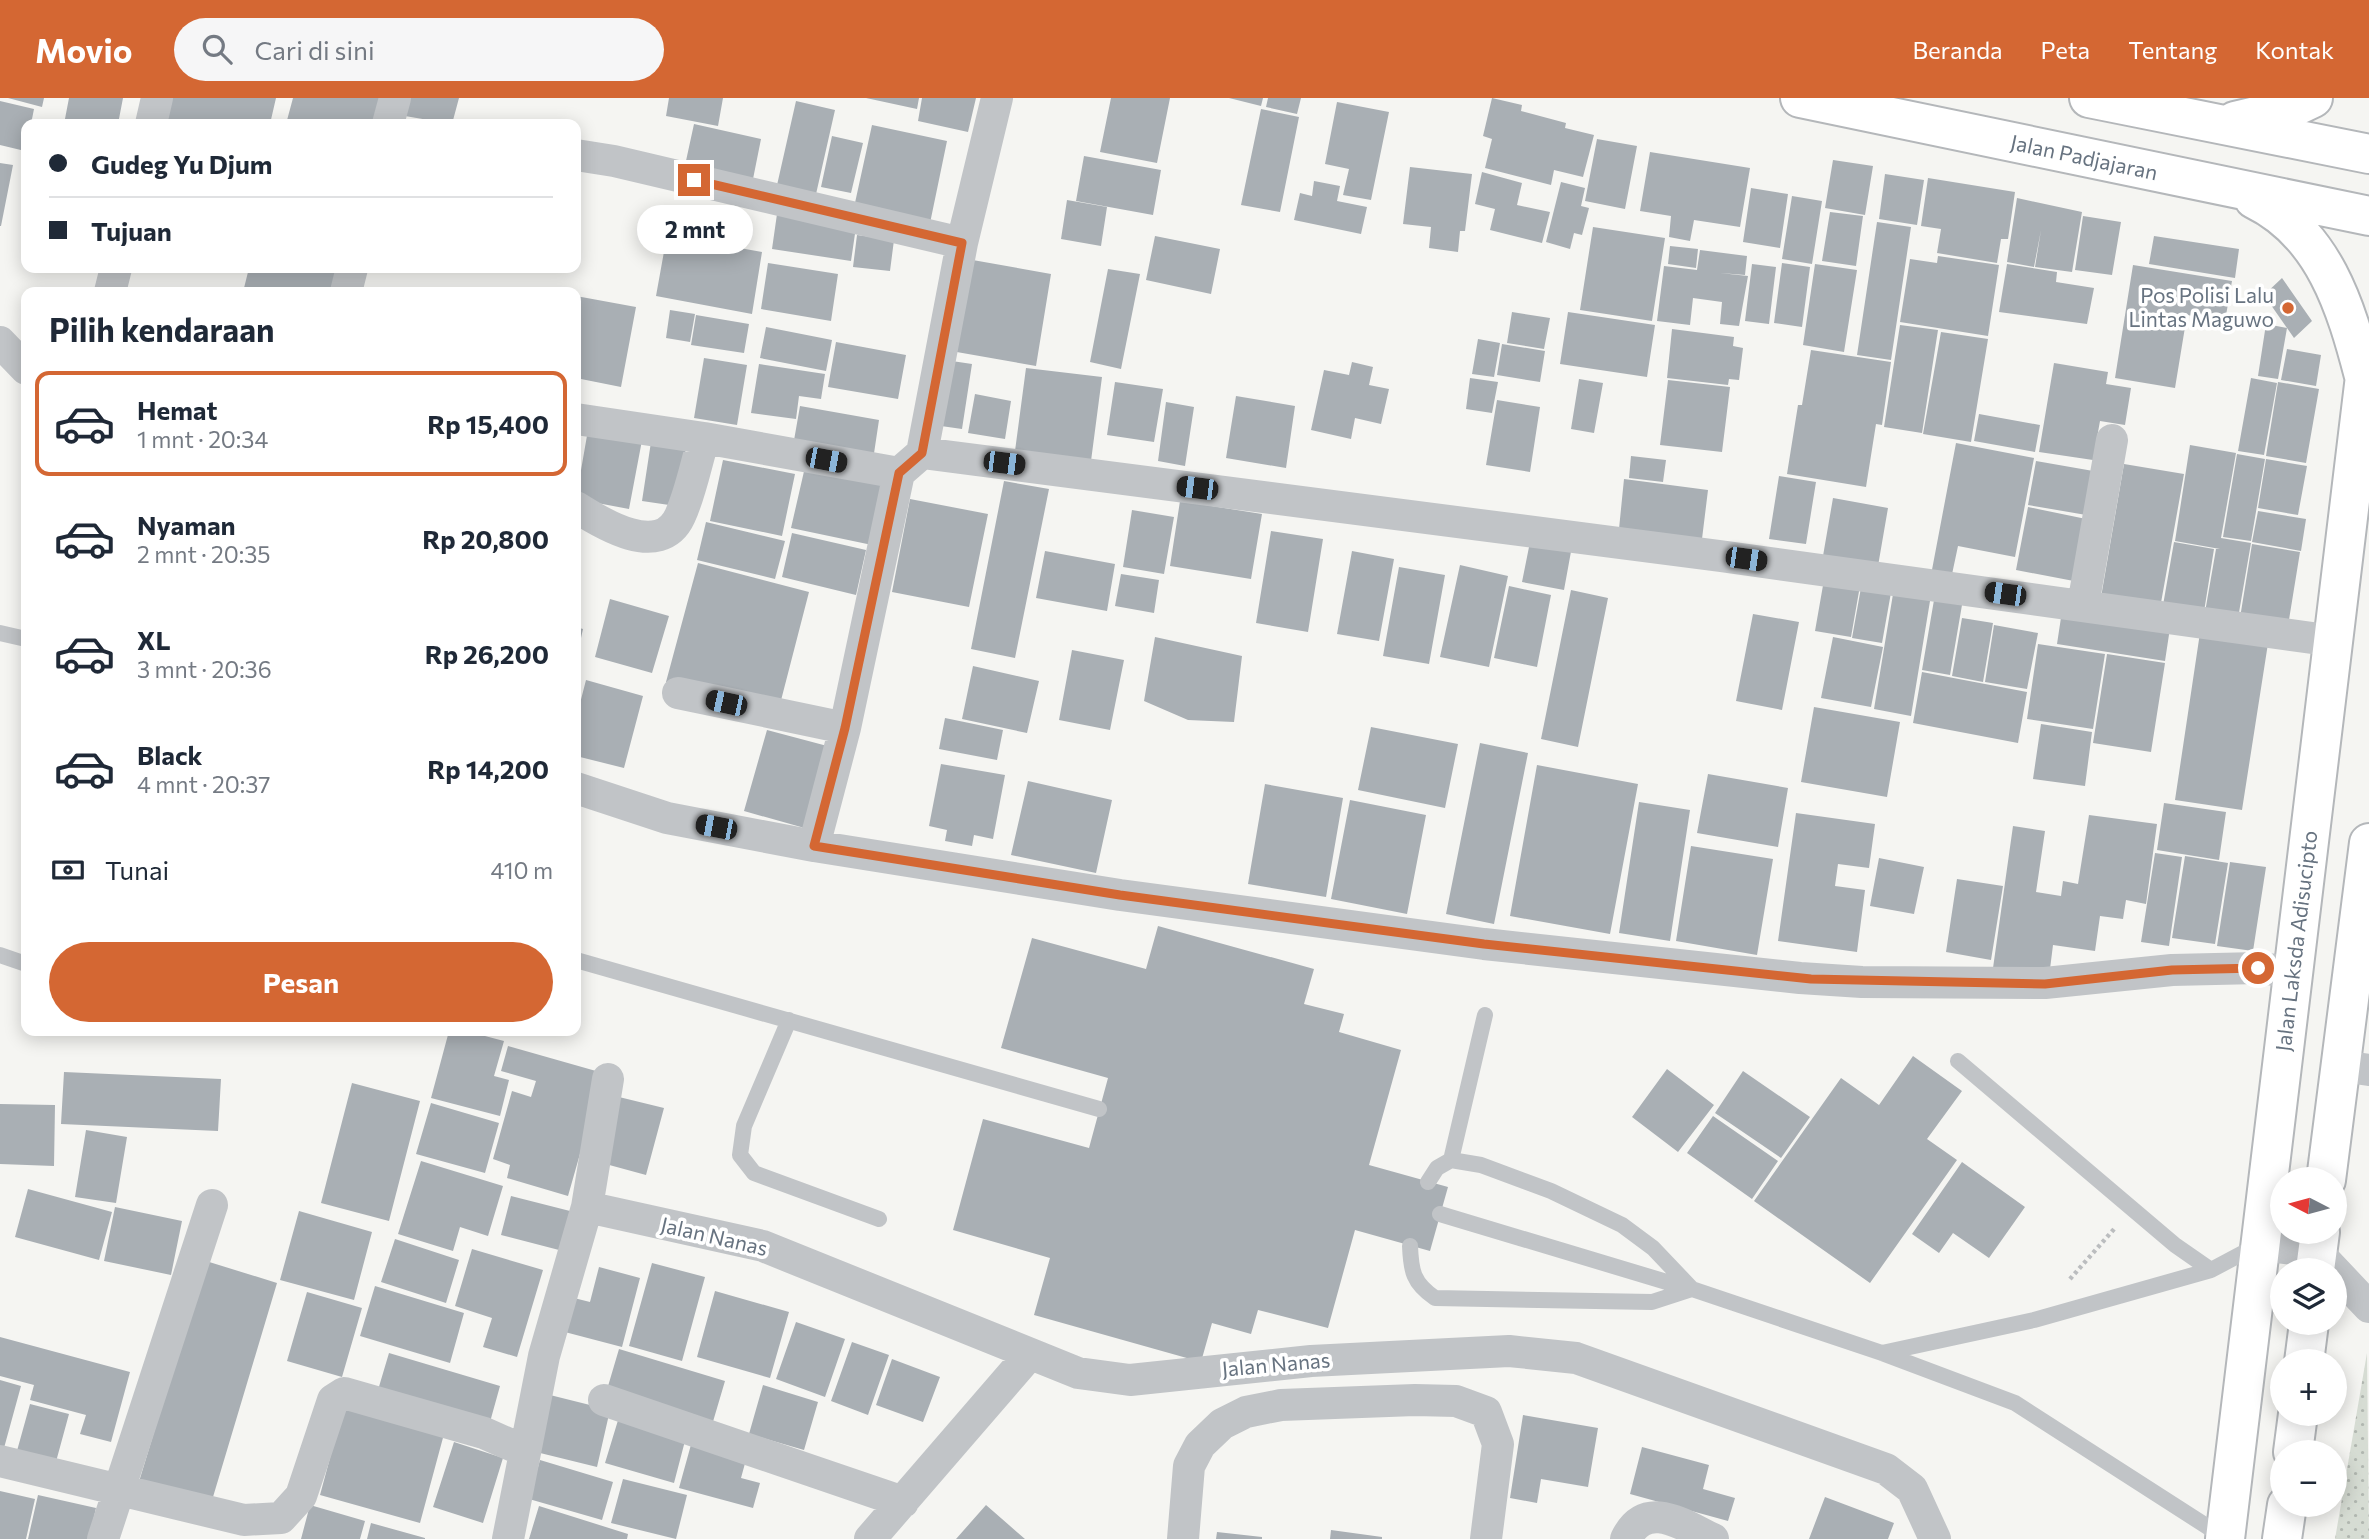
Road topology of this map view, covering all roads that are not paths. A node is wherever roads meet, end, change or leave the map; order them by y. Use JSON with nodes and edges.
{"nodes":[{"id":1,"x":157,"y":98,"type":"edge"},
{"id":2,"x":395,"y":98,"type":"edge"},
{"id":3,"x":998,"y":98,"type":"edge"},
{"id":4,"x":2089,"y":98,"type":"edge"},
{"id":5,"x":2313,"y":98,"type":"edge"},
{"id":6,"x":1805,"y":99,"type":"edge"},
{"id":7,"x":151,"y":119,"type":"edge"},
{"id":8,"x":389,"y":119,"type":"edge"},
{"id":9,"x":2219,"y":124,"type":"junction"},
{"id":10,"x":2369,"y":154,"type":"edge"},
{"id":11,"x":581,"y":156,"type":"edge"},
{"id":12,"x":2228,"y":188,"type":"junction"},
{"id":13,"x":2369,"y":216,"type":"edge"},
{"id":14,"x":962,"y":243,"type":"junction"},
{"id":15,"x":10,"y":344,"type":"edge"},
{"id":16,"x":21,"y":361,"type":"edge"},
{"id":17,"x":2367,"y":361,"type":"edge"},
{"id":18,"x":581,"y":428,"type":"edge"},
{"id":19,"x":704,"y":438,"type":"junction"},
{"id":20,"x":2112,"y":440,"type":"dead end"},
{"id":21,"x":910,"y":463,"type":"junction"},
{"id":22,"x":581,"y":510,"type":"edge"},
{"id":23,"x":2082,"y":605,"type":"junction"},
{"id":24,"x":0,"y":633,"type":"edge"},
{"id":25,"x":21,"y":638,"type":"edge"},
{"id":26,"x":2334,"y":641,"type":"junction"},
{"id":27,"x":678,"y":693,"type":"dead end"},
{"id":28,"x":845,"y":728,"type":"junction"},
{"id":29,"x":581,"y":790,"type":"edge"},
{"id":30,"x":2369,"y":843,"type":"edge"},
{"id":31,"x":814,"y":846,"type":"junction"},
{"id":32,"x":0,"y":955,"type":"edge"},
{"id":33,"x":581,"y":961,"type":"edge"},
{"id":34,"x":21,"y":962,"type":"edge"},
{"id":35,"x":2294,"y":972,"type":"junction"},
{"id":36,"x":1485,"y":1015,"type":"dead end"},
{"id":37,"x":789,"y":1020,"type":"junction"},
{"id":38,"x":1958,"y":1061,"type":"dead end"},
{"id":39,"x":2355,"y":1068,"type":"edge"},
{"id":40,"x":608,"y":1079,"type":"dead end"},
{"id":41,"x":1099,"y":1109,"type":"dead end"},
{"id":42,"x":1451,"y":1160,"type":"junction"},
{"id":43,"x":2329,"y":1167,"type":"edge"},
{"id":44,"x":1428,"y":1182,"type":"dead end"},
{"id":45,"x":212,"y":1205,"type":"dead end"},
{"id":46,"x":587,"y":1208,"type":"junction"},
{"id":47,"x":1440,"y":1214,"type":"dead end"},
{"id":48,"x":879,"y":1219,"type":"dead end"},
{"id":49,"x":2260,"y":1245,"type":"junction"},
{"id":50,"x":1410,"y":1246,"type":"dead end"},
{"id":51,"x":2317,"y":1251,"type":"edge"},
{"id":52,"x":2211,"y":1270,"type":"junction"},
{"id":53,"x":1692,"y":1289,"type":"junction"},
{"id":54,"x":2369,"y":1307,"type":"edge"},
{"id":55,"x":1882,"y":1353,"type":"junction"},
{"id":56,"x":1029,"y":1355,"type":"junction"},
{"id":57,"x":604,"y":1400,"type":"dead end"},
{"id":58,"x":525,"y":1451,"type":"junction"},
{"id":59,"x":0,"y":1461,"type":"edge"},
{"id":60,"x":121,"y":1488,"type":"junction"},
{"id":61,"x":903,"y":1502,"type":"junction"},
{"id":62,"x":2286,"y":1517,"type":"edge"},
{"id":63,"x":2225,"y":1538,"type":"edge"},
{"id":64,"x":103,"y":1539,"type":"edge"},
{"id":65,"x":508,"y":1539,"type":"edge"},
{"id":66,"x":870,"y":1539,"type":"edge"},
{"id":67,"x":1182,"y":1539,"type":"edge"},
{"id":68,"x":1486,"y":1539,"type":"edge"},
{"id":69,"x":1626,"y":1539,"type":"edge"},
{"id":70,"x":1713,"y":1539,"type":"edge"},
{"id":71,"x":1936,"y":1539,"type":"edge"},
{"id":72,"x":2283,"y":1539,"type":"edge"}],
"edges":[{"from":1,"to":7,"type":"street"},
{"from":2,"to":8,"type":"street"},
{"from":3,"to":14,"type":"street"},
{"from":4,"to":9,"type":"highway"},
{"from":5,"to":9,"type":"highway"},
{"from":6,"to":12,"type":"highway","name":"Jalan Padjajaran"},
{"from":9,"to":10,"type":"highway"},
{"from":11,"to":14,"type":"street"},
{"from":12,"to":13,"type":"highway","name":"Jalan Padjajaran"},
{"from":12,"to":17,"type":"highway"},
{"from":14,"to":21,"type":"street"},
{"from":15,"to":16,"type":"street"},
{"from":17,"to":26,"type":"highway","name":"Jalan Laksda Adisucipto"},
{"from":18,"to":19,"type":"street"},
{"from":19,"to":21,"type":"street"},
{"from":19,"to":22,"type":"street"},
{"from":20,"to":23,"type":"street"},
{"from":21,"to":23,"type":"street"},
{"from":21,"to":28,"type":"street"},
{"from":23,"to":26,"type":"street"},
{"from":24,"to":25,"type":"lane"},
{"from":26,"to":35,"type":"highway","name":"Jalan Laksda Adisucipto"},
{"from":27,"to":28,"type":"street"},
{"from":28,"to":31,"type":"street"},
{"from":29,"to":31,"type":"street"},
{"from":30,"to":39,"type":"highway"},
{"from":31,"to":35,"type":"street"},
{"from":32,"to":34,"type":"lane"},
{"from":33,"to":37,"type":"lane"},
{"from":35,"to":49,"type":"highway","name":"Jalan Laksda Adisucipto"},
{"from":36,"to":42,"type":"lane"},
{"from":37,"to":41,"type":"lane"},
{"from":37,"to":48,"type":"lane"},
{"from":38,"to":52,"type":"lane"},
{"from":39,"to":43,"type":"highway"},
{"from":40,"to":46,"type":"street"},
{"from":42,"to":44,"type":"lane"},
{"from":42,"to":53,"type":"lane"},
{"from":45,"to":60,"type":"street"},
{"from":46,"to":56,"type":"street","name":"Jalan Nanas"},
{"from":46,"to":58,"type":"street"},
{"from":47,"to":53,"type":"lane"},
{"from":49,"to":51,"type":"street"},
{"from":49,"to":52,"type":"lane"},
{"from":49,"to":63,"type":"highway","name":"Jalan Laksda Adisucipto"},
{"from":50,"to":53,"type":"lane"},
{"from":51,"to":54,"type":"street"},
{"from":52,"to":55,"type":"lane"},
{"from":53,"to":55,"type":"lane"},
{"from":55,"to":63,"type":"lane"},
{"from":56,"to":61,"type":"street"},
{"from":56,"to":71,"type":"street","name":"Jalan Nanas"},
{"from":57,"to":61,"type":"street"},
{"from":58,"to":60,"type":"street"},
{"from":58,"to":65,"type":"street"},
{"from":59,"to":60,"type":"street"},
{"from":60,"to":64,"type":"street"},
{"from":61,"to":66,"type":"street"},
{"from":62,"to":72,"type":"highway"},
{"from":67,"to":68,"type":"street"},
{"from":69,"to":70,"type":"street"}]}
